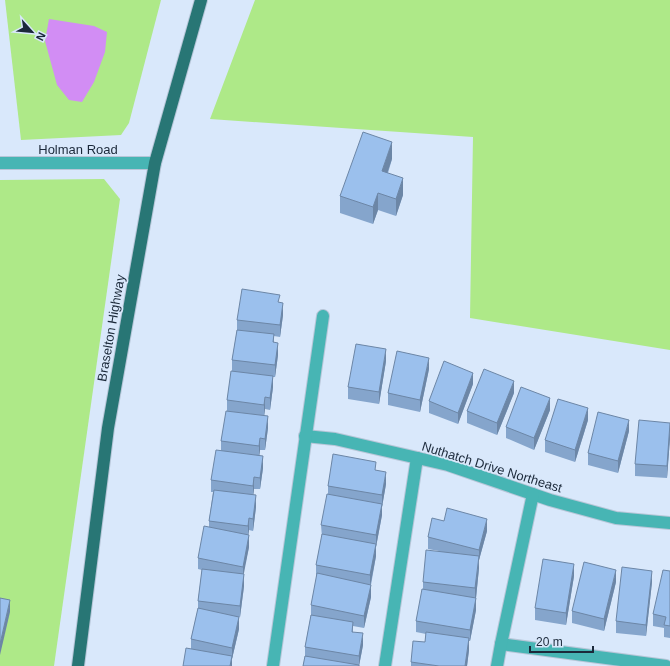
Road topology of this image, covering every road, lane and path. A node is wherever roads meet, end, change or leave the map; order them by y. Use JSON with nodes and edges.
{"nodes":[{"id":1,"x":201,"y":0,"type":"edge"},
{"id":2,"x":0,"y":163,"type":"edge"},
{"id":3,"x":155,"y":163,"type":"junction"},
{"id":4,"x":323,"y":316,"type":"dead end"},
{"id":5,"x":305,"y":436,"type":"junction"},
{"id":6,"x":417,"y":458,"type":"junction"},
{"id":7,"x":533,"y":494,"type":"junction"},
{"id":8,"x":670,"y":523,"type":"edge"},
{"id":9,"x":501,"y":644,"type":"junction"},
{"id":10,"x":78,"y":666,"type":"edge"},
{"id":11,"x":273,"y":666,"type":"edge"},
{"id":12,"x":385,"y":666,"type":"edge"},
{"id":13,"x":497,"y":666,"type":"edge"},
{"id":14,"x":666,"y":666,"type":"edge"}],
"edges":[{"from":1,"to":3,"type":"main road","name":"Braselton Highway"},
{"from":2,"to":3,"type":"street","name":"Holman Road"},
{"from":3,"to":10,"type":"main road","name":"Braselton Highway"},
{"from":4,"to":5,"type":"street"},
{"from":5,"to":6,"type":"street","name":"Nuthatch Drive Northeast"},
{"from":5,"to":11,"type":"street"},
{"from":6,"to":7,"type":"street","name":"Nuthatch Drive Northeast"},
{"from":6,"to":12,"type":"street"},
{"from":7,"to":8,"type":"street","name":"Nuthatch Drive Northeast"},
{"from":7,"to":9,"type":"street"},
{"from":9,"to":13,"type":"street"},
{"from":9,"to":14,"type":"street"}]}
